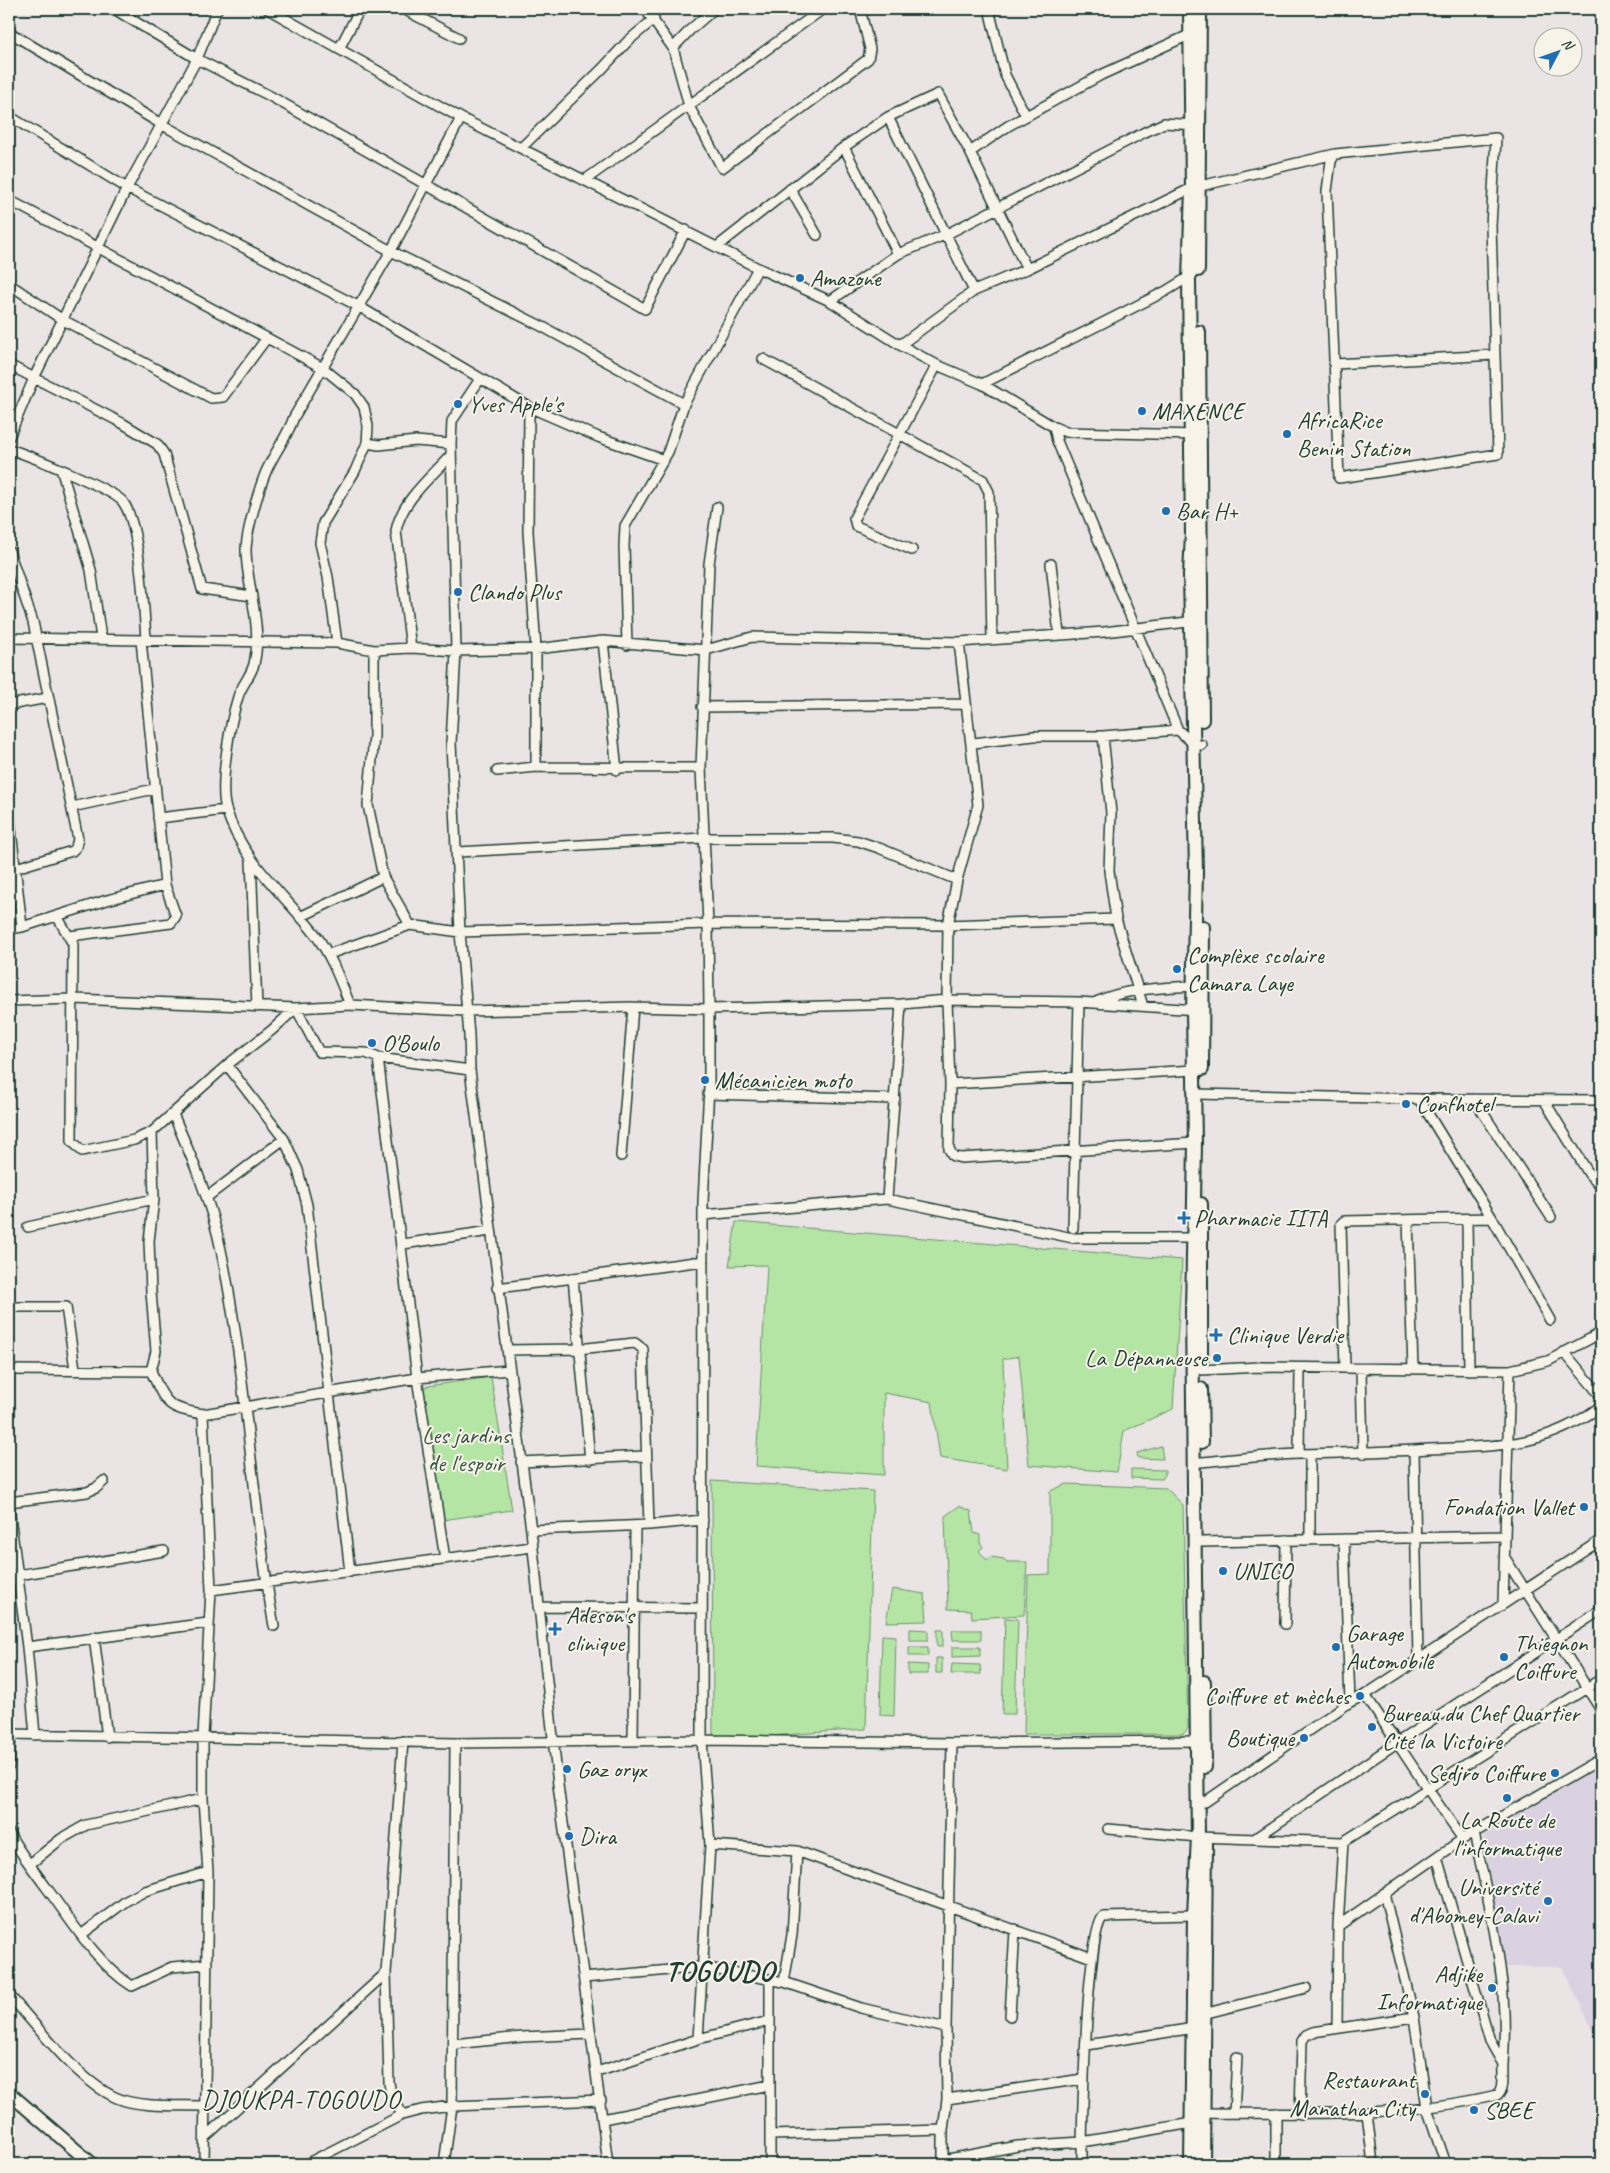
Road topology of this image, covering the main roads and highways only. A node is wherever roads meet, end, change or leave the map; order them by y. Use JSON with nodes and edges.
{"nodes":[{"id":1,"x":1190,"y":9,"type":"edge"},
{"id":2,"x":1200,"y":9,"type":"edge"},
{"id":3,"x":1195,"y":34,"type":"junction"},
{"id":4,"x":1199,"y":745,"type":"junction"},
{"id":5,"x":1197,"y":1010,"type":"junction"},
{"id":6,"x":1199,"y":1094,"type":"junction"},
{"id":7,"x":1196,"y":1238,"type":"junction"},
{"id":8,"x":1201,"y":1741,"type":"junction"},
{"id":9,"x":1202,"y":1837,"type":"junction"},
{"id":10,"x":9,"y":2093,"type":"edge"},
{"id":11,"x":92,"y":2164,"type":"edge"},
{"id":12,"x":1192,"y":2164,"type":"edge"},
{"id":13,"x":1202,"y":2164,"type":"edge"}],
"edges":[{"from":1,"to":3,"type":"main road"},
{"from":2,"to":3,"type":"main road"},
{"from":3,"to":4,"type":"main road"},
{"from":4,"to":5,"type":"main road"},
{"from":4,"to":5,"type":"main road"},
{"from":5,"to":6,"type":"main road"},
{"from":5,"to":6,"type":"main road"},
{"from":6,"to":7,"type":"main road"},
{"from":6,"to":7,"type":"main road"},
{"from":7,"to":8,"type":"main road"},
{"from":7,"to":8,"type":"main road"},
{"from":8,"to":9,"type":"main road"},
{"from":8,"to":9,"type":"main road"},
{"from":9,"to":12,"type":"main road"},
{"from":9,"to":13,"type":"main road"},
{"from":10,"to":11,"type":"main road"}]}
